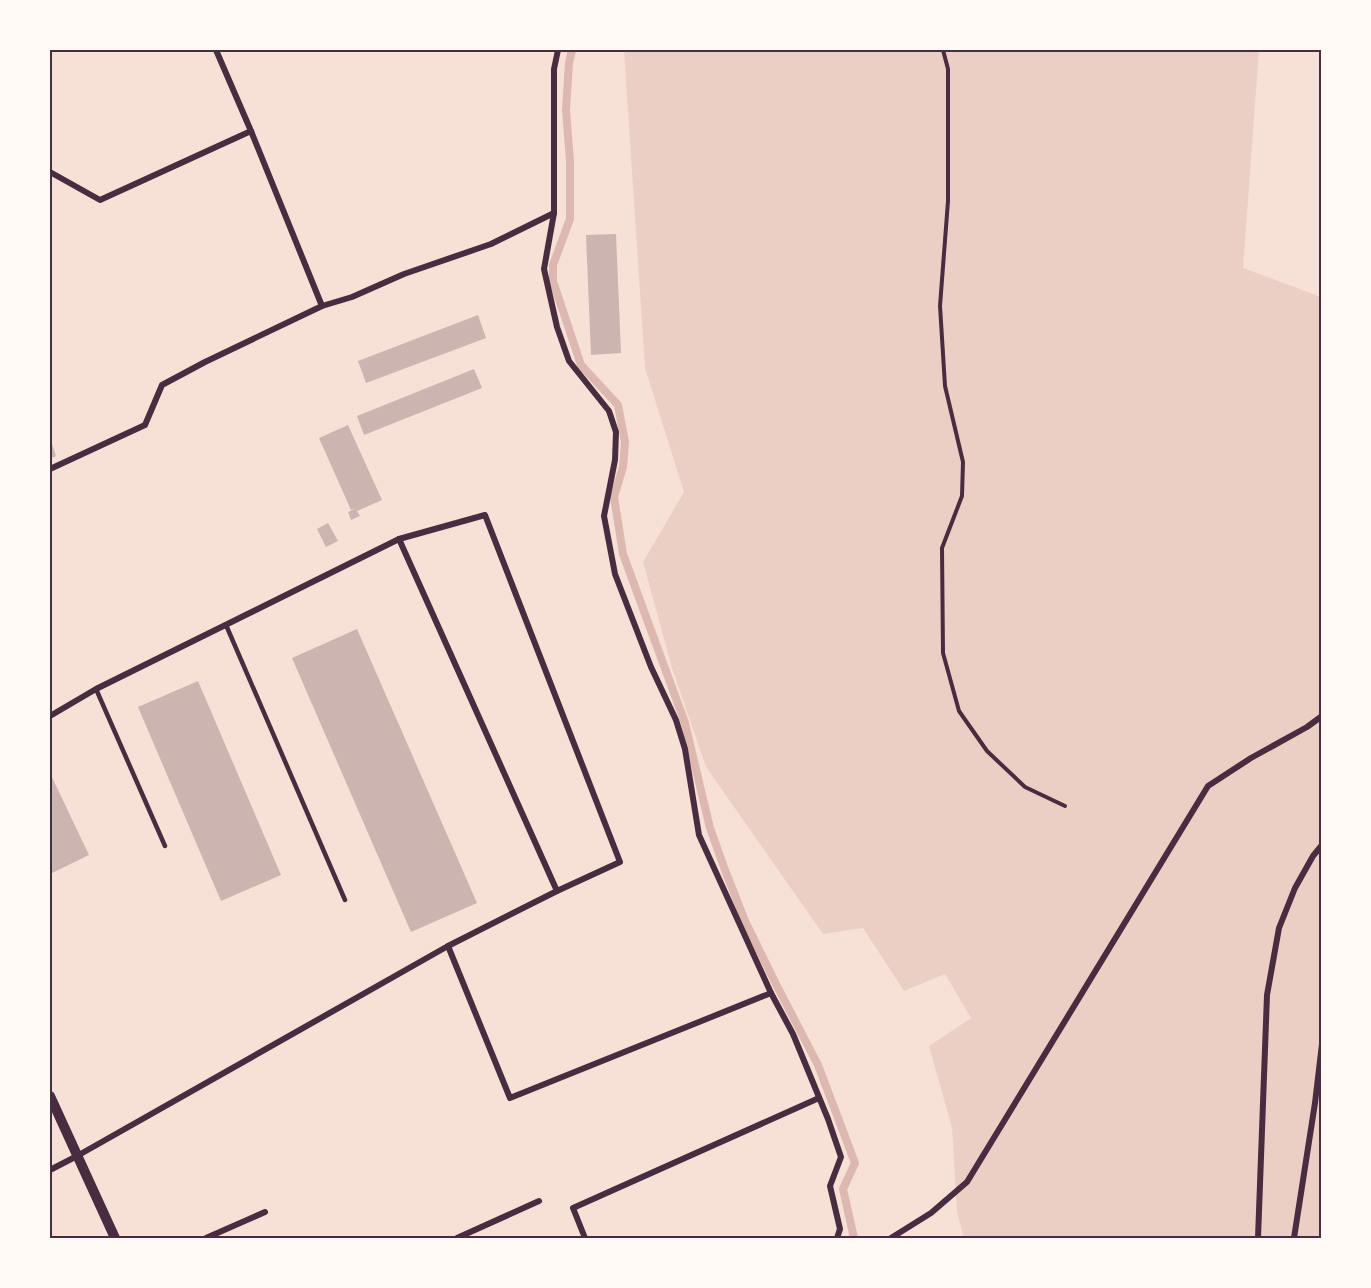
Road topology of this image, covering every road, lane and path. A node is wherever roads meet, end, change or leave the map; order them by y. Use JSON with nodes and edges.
{"nodes":[{"id":1,"x":216,"y":50,"type":"edge"},
{"id":2,"x":558,"y":50,"type":"edge"},
{"id":3,"x":943,"y":50,"type":"edge"},
{"id":4,"x":251,"y":131,"type":"junction"},
{"id":5,"x":50,"y":172,"type":"edge"},
{"id":6,"x":555,"y":213,"type":"junction"},
{"id":7,"x":322,"y":306,"type":"junction"},
{"id":8,"x":50,"y":469,"type":"edge"},
{"id":9,"x":399,"y":539,"type":"junction"},
{"id":10,"x":226,"y":625,"type":"junction"},
{"id":11,"x":96,"y":689,"type":"junction"},
{"id":12,"x":50,"y":716,"type":"edge"},
{"id":13,"x":1322,"y":716,"type":"edge"},
{"id":14,"x":1065,"y":806,"type":"dead end"},
{"id":15,"x":1322,"y":845,"type":"edge"},
{"id":16,"x":165,"y":846,"type":"dead end"},
{"id":17,"x":557,"y":891,"type":"junction"},
{"id":18,"x":345,"y":900,"type":"dead end"},
{"id":19,"x":448,"y":946,"type":"junction"},
{"id":20,"x":771,"y":993,"type":"junction"},
{"id":21,"x":1322,"y":1044,"type":"edge"},
{"id":22,"x":50,"y":1096,"type":"edge"},
{"id":23,"x":819,"y":1098,"type":"junction"},
{"id":24,"x":76,"y":1156,"type":"junction"},
{"id":25,"x":50,"y":1170,"type":"edge"},
{"id":26,"x":539,"y":1201,"type":"dead end"},
{"id":27,"x":265,"y":1212,"type":"dead end"},
{"id":28,"x":115,"y":1239,"type":"edge"},
{"id":29,"x":206,"y":1239,"type":"edge"},
{"id":30,"x":457,"y":1239,"type":"edge"},
{"id":31,"x":585,"y":1239,"type":"edge"},
{"id":32,"x":837,"y":1239,"type":"edge"},
{"id":33,"x":891,"y":1239,"type":"edge"},
{"id":34,"x":1258,"y":1239,"type":"edge"},
{"id":35,"x":1294,"y":1239,"type":"edge"}],
"edges":[{"from":1,"to":4,"type":"street"},
{"from":2,"to":6,"type":"street"},
{"from":3,"to":14,"type":"path"},
{"from":4,"to":5,"type":"street"},
{"from":4,"to":7,"type":"street"},
{"from":6,"to":7,"type":"street"},
{"from":6,"to":20,"type":"street"},
{"from":7,"to":8,"type":"street"},
{"from":9,"to":10,"type":"street"},
{"from":9,"to":17,"type":"street"},
{"from":9,"to":17,"type":"street"},
{"from":10,"to":11,"type":"street"},
{"from":10,"to":18,"type":"lane"},
{"from":11,"to":12,"type":"street"},
{"from":11,"to":16,"type":"lane"},
{"from":13,"to":33,"type":"street"},
{"from":15,"to":34,"type":"street"},
{"from":17,"to":19,"type":"street"},
{"from":19,"to":20,"type":"street"},
{"from":19,"to":24,"type":"street"},
{"from":20,"to":23,"type":"street"},
{"from":21,"to":35,"type":"street"},
{"from":22,"to":24,"type":"street"},
{"from":23,"to":31,"type":"street"},
{"from":23,"to":32,"type":"street"},
{"from":24,"to":25,"type":"street"},
{"from":24,"to":28,"type":"street"},
{"from":26,"to":30,"type":"street"},
{"from":27,"to":29,"type":"street"}]}
